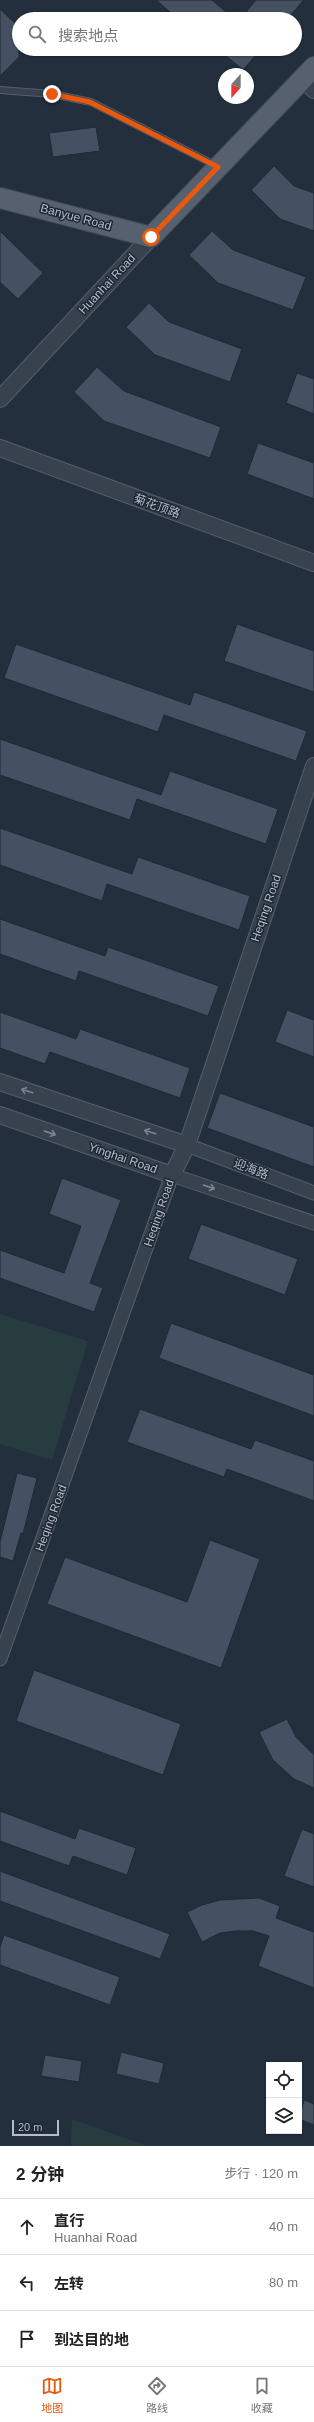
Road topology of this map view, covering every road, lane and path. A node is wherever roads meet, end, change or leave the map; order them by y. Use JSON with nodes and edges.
{"nodes":[{"id":1,"x":310,"y":79,"type":"edge"},
{"id":2,"x":0,"y":90,"type":"edge"},
{"id":3,"x":218,"y":167,"type":"junction"},
{"id":4,"x":0,"y":198,"type":"edge"},
{"id":5,"x":151,"y":237,"type":"junction"},
{"id":6,"x":0,"y":399,"type":"edge"},
{"id":7,"x":0,"y":448,"type":"edge"},
{"id":8,"x":314,"y":563,"type":"edge"},
{"id":9,"x":314,"y":766,"type":"edge"},
{"id":10,"x":0,"y":1082,"type":"edge"},
{"id":11,"x":0,"y":1115,"type":"edge"},
{"id":12,"x":187,"y":1145,"type":"junction"},
{"id":13,"x":172,"y":1175,"type":"junction"},
{"id":14,"x":314,"y":1193,"type":"edge"},
{"id":15,"x":314,"y":1223,"type":"edge"},
{"id":16,"x":0,"y":1659,"type":"edge"}],
"edges":[{"from":1,"to":3,"type":"main road","name":"Huanhai Road"},
{"from":2,"to":3,"type":"lane"},
{"from":3,"to":5,"type":"main road","name":"Huanhai Road"},
{"from":4,"to":5,"type":"main road","name":"Banyue Road"},
{"from":5,"to":6,"type":"street","name":"Huanhai Road"},
{"from":7,"to":8,"type":"street","name":"菊花顶路"},
{"from":9,"to":12,"type":"street","name":"Heqing Road"},
{"from":12,"to":10,"type":"street","one_way":true},
{"from":11,"to":13,"type":"street","name":"Yinghai Road","one_way":true},
{"from":12,"to":13,"type":"street","name":"Heqing Road"},
{"from":12,"to":14,"type":"street","name":"迎海路"},
{"from":13,"to":15,"type":"street","name":"Yinghai Road","one_way":true},
{"from":13,"to":16,"type":"street","name":"Heqing Road"}]}
